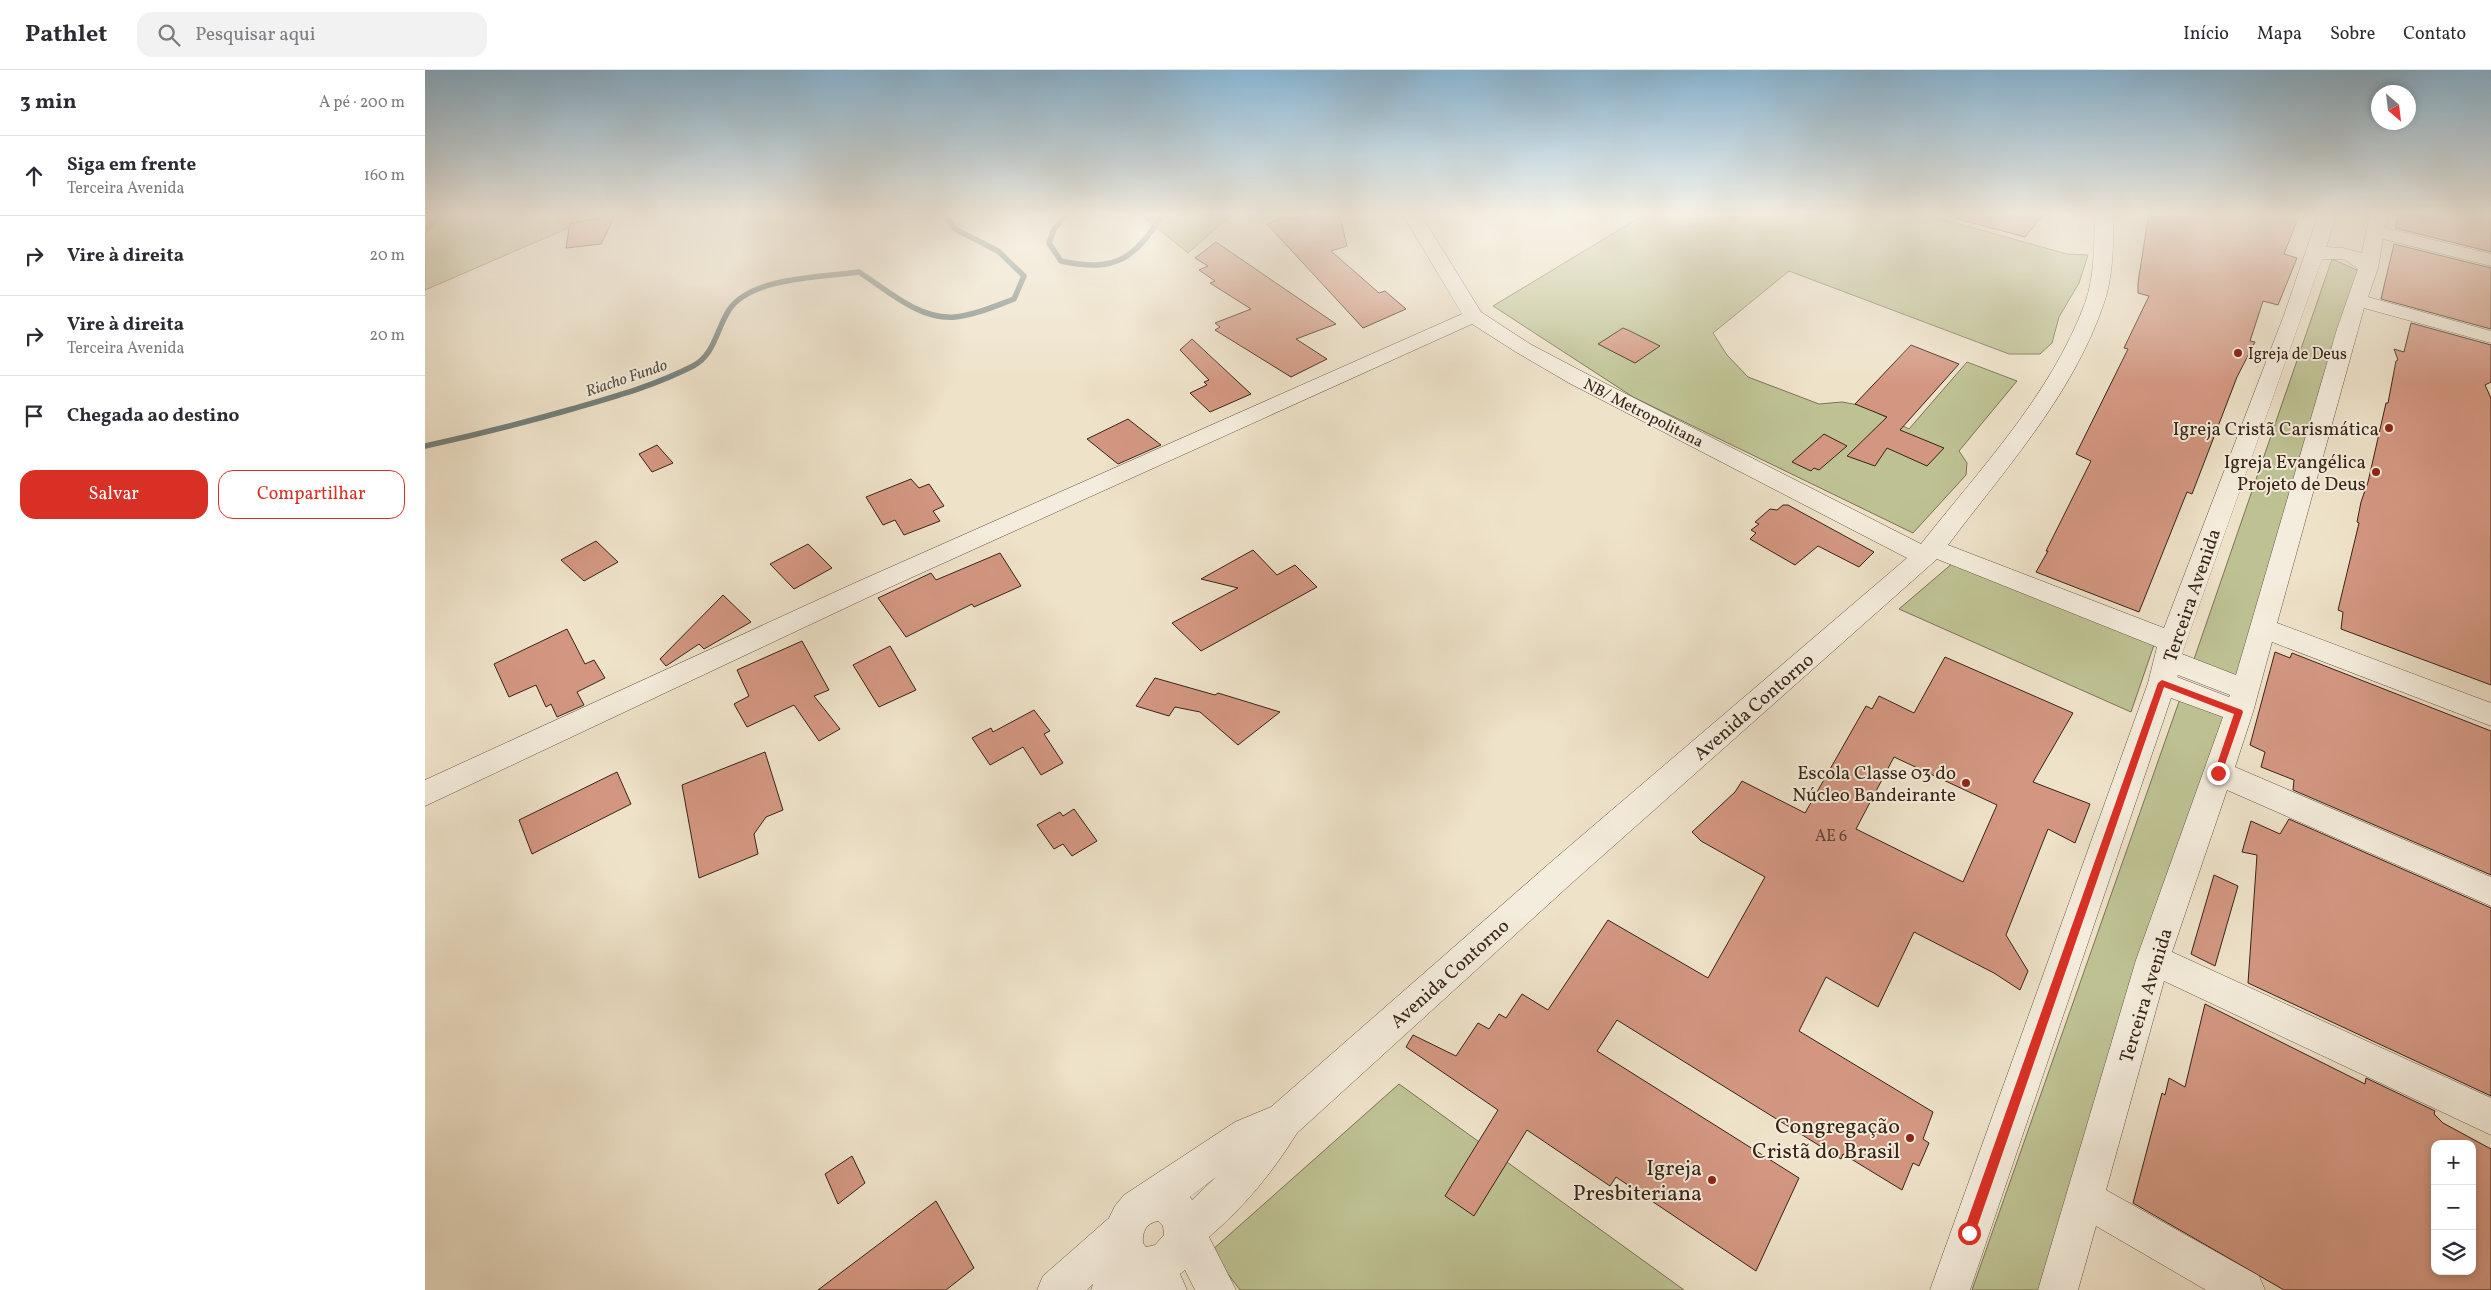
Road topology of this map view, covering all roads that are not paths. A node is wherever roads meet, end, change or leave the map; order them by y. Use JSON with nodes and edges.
{"nodes":[{"id":1,"x":1445,"y":270,"type":"edge"},
{"id":2,"x":2100,"y":270,"type":"edge"},
{"id":3,"x":2308,"y":270,"type":"edge"},
{"id":4,"x":2365,"y":270,"type":"edge"},
{"id":5,"x":2357,"y":300,"type":"junction"},
{"id":6,"x":1473,"y":316,"type":"junction"},
{"id":7,"x":2491,"y":337,"type":"edge"},
{"id":8,"x":1928,"y":552,"type":"junction"},
{"id":9,"x":2263,"y":628,"type":"junction"},
{"id":10,"x":2167,"y":662,"type":"junction"},
{"id":11,"x":2242,"y":701,"type":"junction"},
{"id":12,"x":2491,"y":715,"type":"edge"},
{"id":13,"x":2218,"y":773,"type":"junction"},
{"id":14,"x":425,"y":794,"type":"edge"},
{"id":15,"x":2491,"y":892,"type":"edge"},
{"id":16,"x":2153,"y":960,"type":"junction"},
{"id":17,"x":2491,"y":1117,"type":"edge"},
{"id":18,"x":1285,"y":1120,"type":"junction"},
{"id":19,"x":2085,"y":1199,"type":"junction"},
{"id":20,"x":1149,"y":1203,"type":"junction"},
{"id":21,"x":1124,"y":1231,"type":"junction"},
{"id":22,"x":1184,"y":1234,"type":"junction"},
{"id":23,"x":1154,"y":1275,"type":"edge"},
{"id":24,"x":1057,"y":1290,"type":"edge"},
{"id":25,"x":1111,"y":1290,"type":"edge"},
{"id":26,"x":1216,"y":1290,"type":"edge"},
{"id":27,"x":1950,"y":1290,"type":"edge"},
{"id":28,"x":2058,"y":1290,"type":"edge"},
{"id":29,"x":2245,"y":1290,"type":"edge"}],
"edges":[{"from":1,"to":6,"type":"street","name":"NB/ Metropolitana"},
{"from":2,"to":8,"type":"street","name":"Avenida Contorno"},
{"from":3,"to":10,"type":"street","name":"Terceira Avenida"},
{"from":4,"to":5,"type":"street","name":"Terceira Avenida"},
{"from":5,"to":7,"type":"street"},
{"from":5,"to":9,"type":"street","name":"Terceira Avenida"},
{"from":6,"to":8,"type":"street","name":"NB/ Metropolitana"},
{"from":6,"to":14,"type":"street"},
{"from":8,"to":10,"type":"street","name":"NB/ Metropolitana"},
{"from":8,"to":18,"type":"street","name":"Avenida Contorno"},
{"from":9,"to":11,"type":"street","name":"Terceira Avenida"},
{"from":9,"to":12,"type":"street"},
{"from":10,"to":11,"type":"street","name":"NB/ Metropolitana"},
{"from":10,"to":27,"type":"street","name":"Terceira Avenida"},
{"from":11,"to":13,"type":"street","name":"Terceira Avenida"},
{"from":13,"to":15,"type":"street"},
{"from":13,"to":16,"type":"street","name":"Terceira Avenida"},
{"from":16,"to":17,"type":"street"},
{"from":16,"to":19,"type":"street","name":"Terceira Avenida"},
{"from":18,"to":20,"type":"street","name":"Avenida Contorno"},
{"from":18,"to":22,"type":"street","name":"Avenida Contorno"},
{"from":19,"to":28,"type":"street","name":"Terceira Avenida"},
{"from":19,"to":29,"type":"street"},
{"from":20,"to":21,"type":"street"},
{"from":20,"to":22,"type":"street"},
{"from":21,"to":23,"type":"street"},
{"from":21,"to":24,"type":"street"},
{"from":22,"to":23,"type":"street"},
{"from":22,"to":26,"type":"street"},
{"from":23,"to":25,"type":"street"}]}
